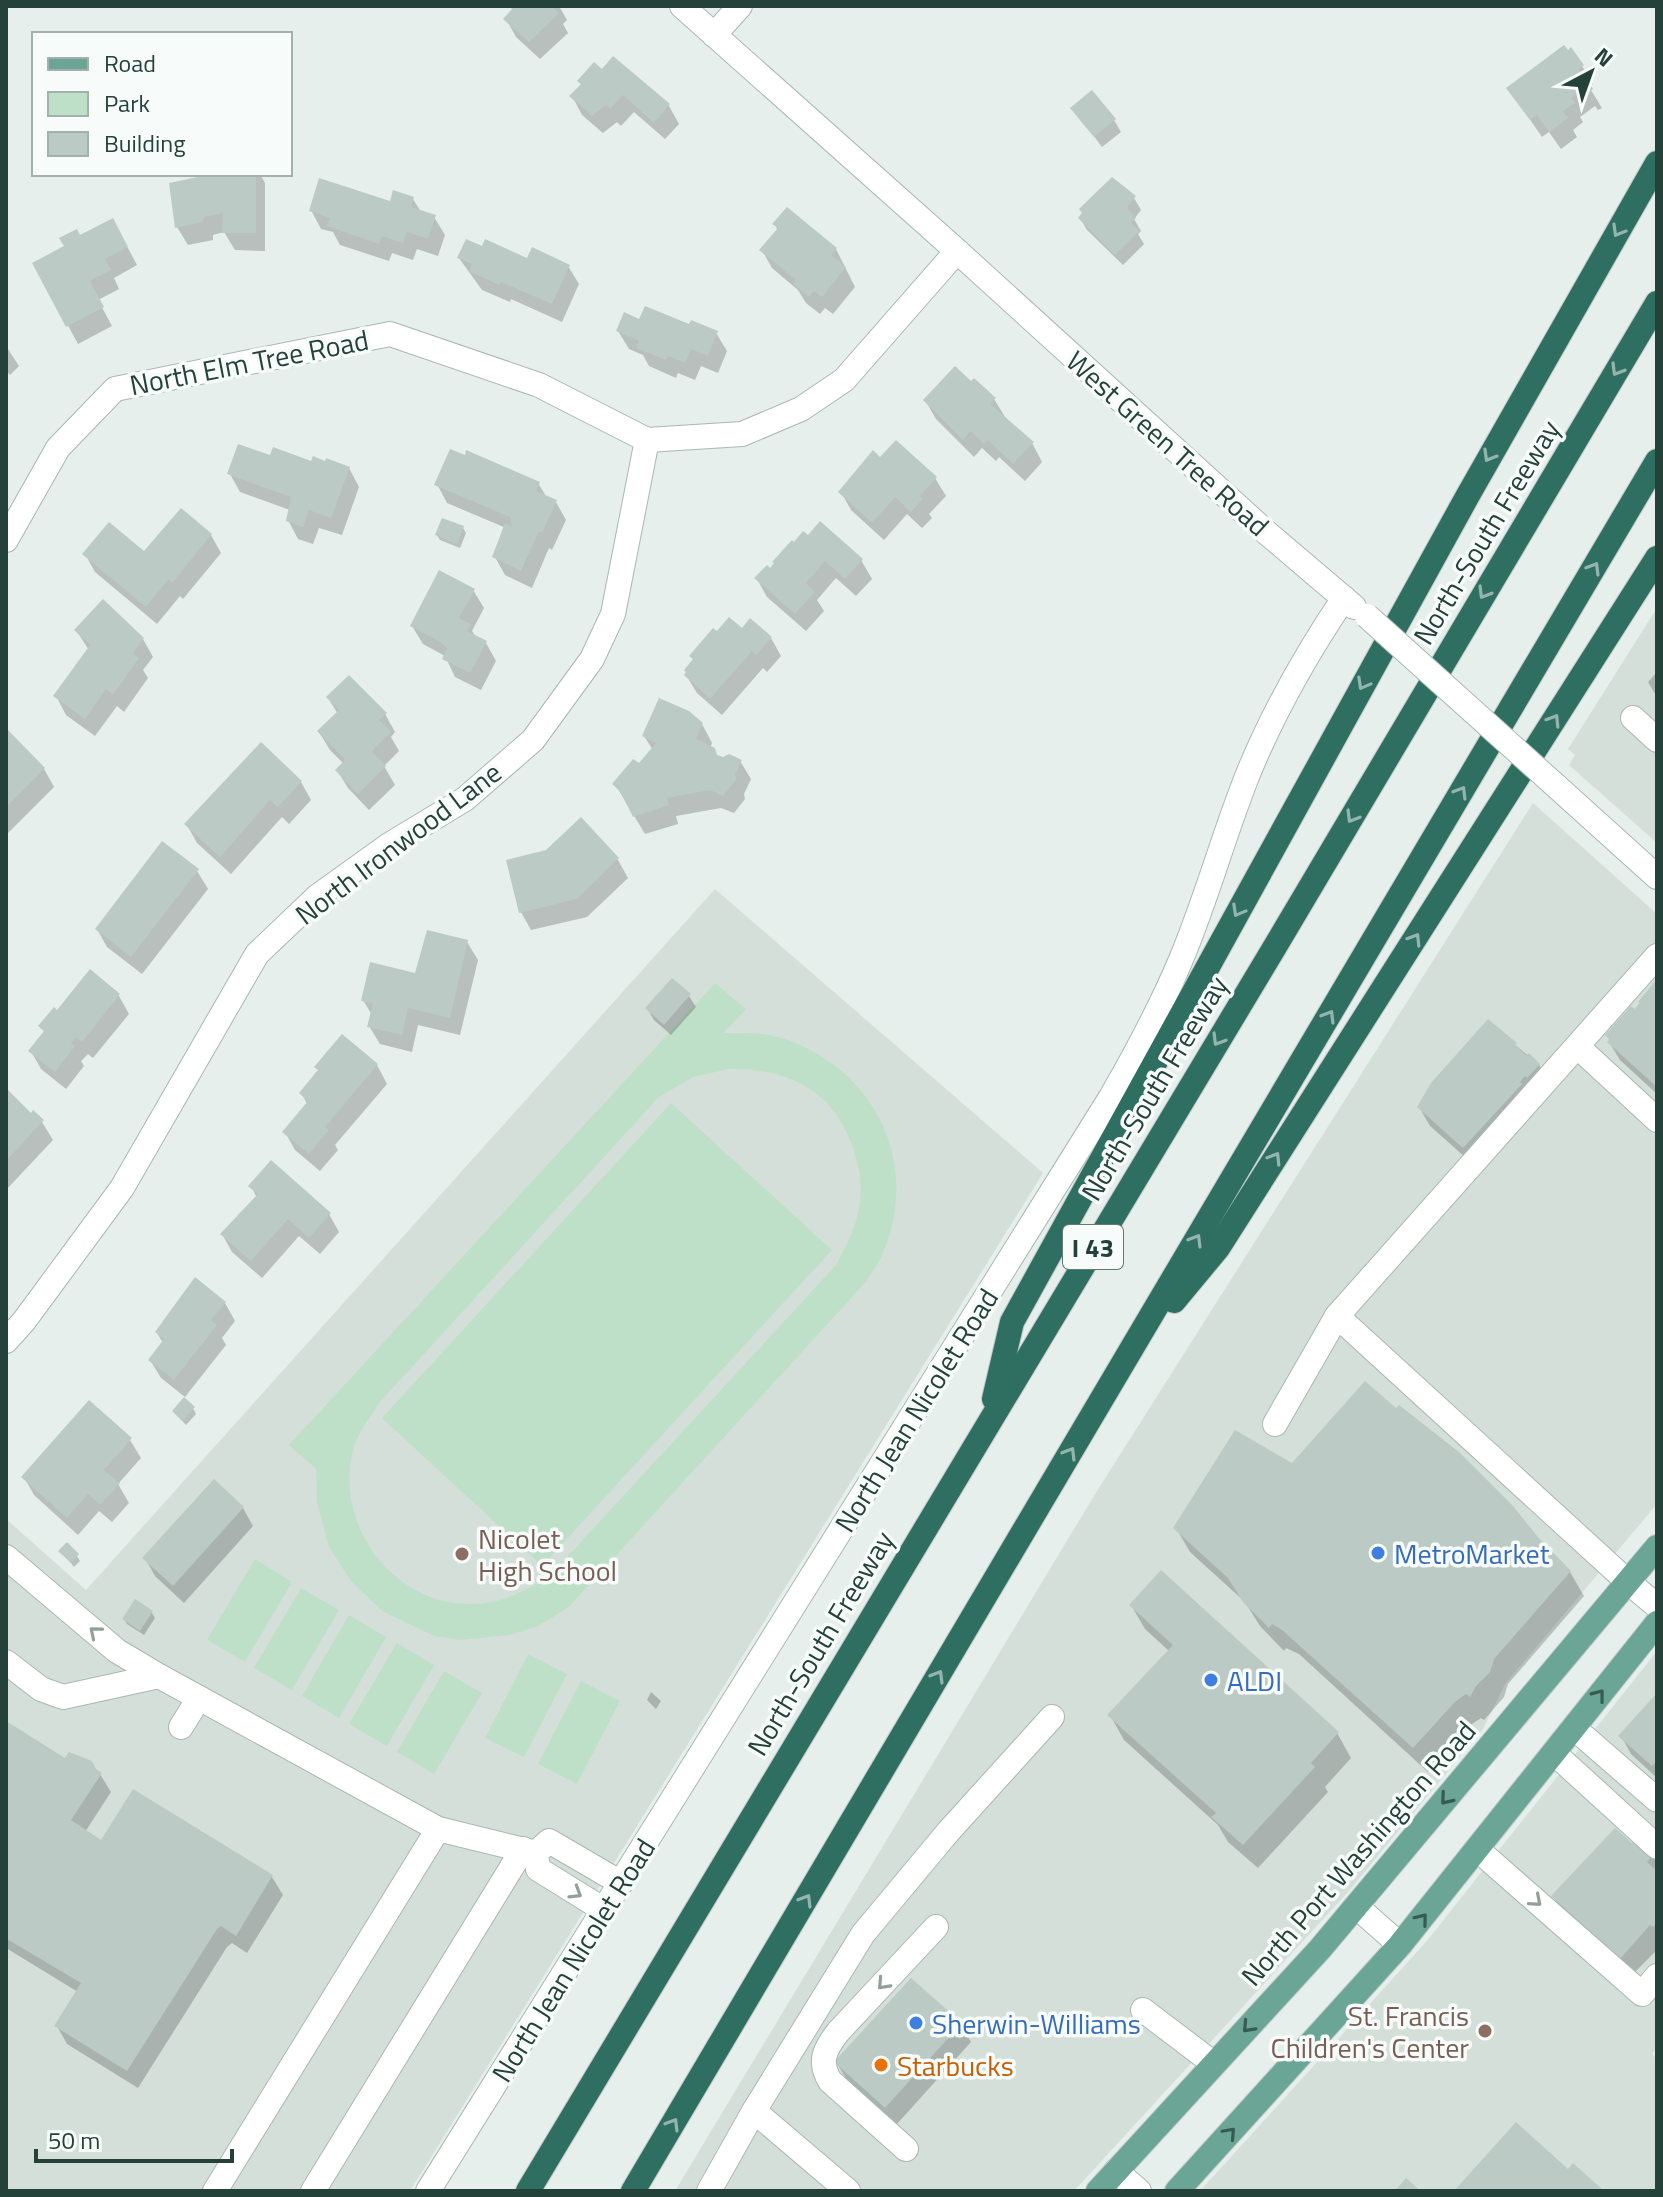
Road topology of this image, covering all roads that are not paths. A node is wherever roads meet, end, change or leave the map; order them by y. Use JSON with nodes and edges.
{"nodes":[{"id":1,"x":682,"y":6,"type":"edge"},
{"id":2,"x":740,"y":6,"type":"edge"},
{"id":3,"x":714,"y":35,"type":"junction"},
{"id":4,"x":1657,"y":163,"type":"edge"},
{"id":5,"x":957,"y":251,"type":"junction"},
{"id":6,"x":1657,"y":303,"type":"edge"},
{"id":7,"x":647,"y":440,"type":"junction"},
{"id":8,"x":1657,"y":461,"type":"edge"},
{"id":9,"x":6,"y":540,"type":"edge"},
{"id":10,"x":1657,"y":558,"type":"edge"},
{"id":11,"x":1344,"y":598,"type":"junction"},
{"id":12,"x":1633,"y":718,"type":"dead end"},
{"id":13,"x":1657,"y":740,"type":"edge"},
{"id":14,"x":1657,"y":877,"type":"edge"},
{"id":15,"x":1657,"y":956,"type":"edge"},
{"id":16,"x":1578,"y":1047,"type":"junction"},
{"id":17,"x":1657,"y":1120,"type":"edge"},
{"id":18,"x":1337,"y":1316,"type":"junction"},
{"id":19,"x":6,"y":1341,"type":"edge"},
{"id":20,"x":1128,"y":1355,"type":"junction"},
{"id":21,"x":989,"y":1420,"type":"junction"},
{"id":22,"x":1275,"y":1424,"type":"dead end"},
{"id":23,"x":1657,"y":1547,"type":"edge"},
{"id":24,"x":6,"y":1557,"type":"edge"},
{"id":25,"x":1628,"y":1582,"type":"junction"},
{"id":26,"x":1657,"y":1606,"type":"edge"},
{"id":27,"x":1653,"y":1636,"type":"edge"},
{"id":28,"x":6,"y":1662,"type":"edge"},
{"id":29,"x":159,"y":1676,"type":"junction"},
{"id":30,"x":199,"y":1698,"type":"junction"},
{"id":31,"x":1052,"y":1717,"type":"dead end"},
{"id":32,"x":181,"y":1727,"type":"dead end"},
{"id":33,"x":1574,"y":1728,"type":"junction"},
{"id":34,"x":1554,"y":1753,"type":"junction"},
{"id":35,"x":1657,"y":1800,"type":"edge"},
{"id":36,"x":438,"y":1829,"type":"junction"},
{"id":37,"x":1657,"y":1847,"type":"edge"},
{"id":38,"x":1478,"y":1850,"type":"junction"},
{"id":39,"x":530,"y":1851,"type":"junction"},
{"id":40,"x":621,"y":1883,"type":"junction"},
{"id":41,"x":1356,"y":1906,"type":"junction"},
{"id":42,"x":604,"y":1910,"type":"junction"},
{"id":43,"x":936,"y":1927,"type":"dead end"},
{"id":44,"x":1400,"y":1945,"type":"junction"},
{"id":45,"x":1650,"y":1985,"type":"edge"},
{"id":46,"x":1143,"y":2010,"type":"dead end"},
{"id":47,"x":1214,"y":2064,"type":"junction"},
{"id":48,"x":754,"y":2111,"type":"junction"},
{"id":49,"x":906,"y":2149,"type":"dead end"},
{"id":50,"x":1116,"y":2171,"type":"junction"},
{"id":51,"x":215,"y":2191,"type":"edge"},
{"id":52,"x":313,"y":2191,"type":"edge"},
{"id":53,"x":428,"y":2191,"type":"edge"},
{"id":54,"x":528,"y":2191,"type":"edge"},
{"id":55,"x":633,"y":2191,"type":"edge"},
{"id":56,"x":709,"y":2191,"type":"edge"},
{"id":57,"x":848,"y":2191,"type":"edge"},
{"id":58,"x":1098,"y":2191,"type":"edge"},
{"id":59,"x":1139,"y":2191,"type":"edge"},
{"id":60,"x":1177,"y":2191,"type":"edge"}],
"edges":[{"from":1,"to":3,"type":"street","name":"West Green Tree Road"},
{"from":2,"to":3,"type":"street"},
{"from":3,"to":5,"type":"street","name":"West Green Tree Road"},
{"from":4,"to":21,"type":"highway","one_way":true},
{"from":5,"to":7,"type":"street"},
{"from":5,"to":11,"type":"street","name":"West Green Tree Road"},
{"from":6,"to":21,"type":"highway","name":"North-South Freeway","number":"I 43","one_way":true},
{"from":7,"to":9,"type":"street","name":"North Elm Tree Road"},
{"from":7,"to":19,"type":"street","name":"North Ironwood Lane"},
{"from":20,"to":8,"type":"highway","one_way":true},
{"from":20,"to":10,"type":"highway","one_way":true},
{"from":11,"to":14,"type":"street","name":"West Green Tree Road","bridge":true},
{"from":11,"to":40,"type":"street","name":"North Jean Nicolet Road"},
{"from":12,"to":13,"type":"street"},
{"from":15,"to":16,"type":"street"},
{"from":16,"to":17,"type":"street"},
{"from":16,"to":18,"type":"street"},
{"from":18,"to":22,"type":"street"},
{"from":18,"to":25,"type":"street"},
{"from":55,"to":20,"type":"highway","one_way":true},
{"from":21,"to":54,"type":"highway","name":"North-South Freeway","number":"I 43"},
{"from":23,"to":25,"type":"main road","name":"North Port Washington Road"},
{"from":29,"to":24,"type":"street","one_way":true},
{"from":25,"to":26,"type":"street"},
{"from":25,"to":41,"type":"main road","name":"North Port Washington Road","one_way":true},
{"from":33,"to":27,"type":"main road","one_way":true},
{"from":28,"to":29,"type":"street"},
{"from":29,"to":30,"type":"street"},
{"from":30,"to":32,"type":"street"},
{"from":30,"to":36,"type":"street"},
{"from":31,"to":48,"type":"street"},
{"from":33,"to":34,"type":"main road"},
{"from":33,"to":35,"type":"street"},
{"from":34,"to":37,"type":"street"},
{"from":34,"to":38,"type":"main road"},
{"from":36,"to":39,"type":"street"},
{"from":36,"to":51,"type":"street"},
{"from":44,"to":38,"type":"main road","one_way":true},
{"from":38,"to":45,"type":"street","one_way":true},
{"from":39,"to":40,"type":"street"},
{"from":39,"to":42,"type":"street","one_way":true},
{"from":39,"to":52,"type":"street"},
{"from":40,"to":42,"type":"street","name":"North Jean Nicolet Road"},
{"from":41,"to":44,"type":"street"},
{"from":41,"to":47,"type":"main road","name":"North Port Washington Road","one_way":true},
{"from":42,"to":53,"type":"street","name":"North Jean Nicolet Road"},
{"from":43,"to":49,"type":"street","one_way":true},
{"from":60,"to":44,"type":"main road","one_way":true},
{"from":46,"to":47,"type":"street"},
{"from":47,"to":50,"type":"main road","name":"North Port Washington Road"},
{"from":48,"to":56,"type":"street"},
{"from":48,"to":57,"type":"street"},
{"from":50,"to":58,"type":"main road","name":"North Port Washington Road"},
{"from":50,"to":59,"type":"street"}]}
